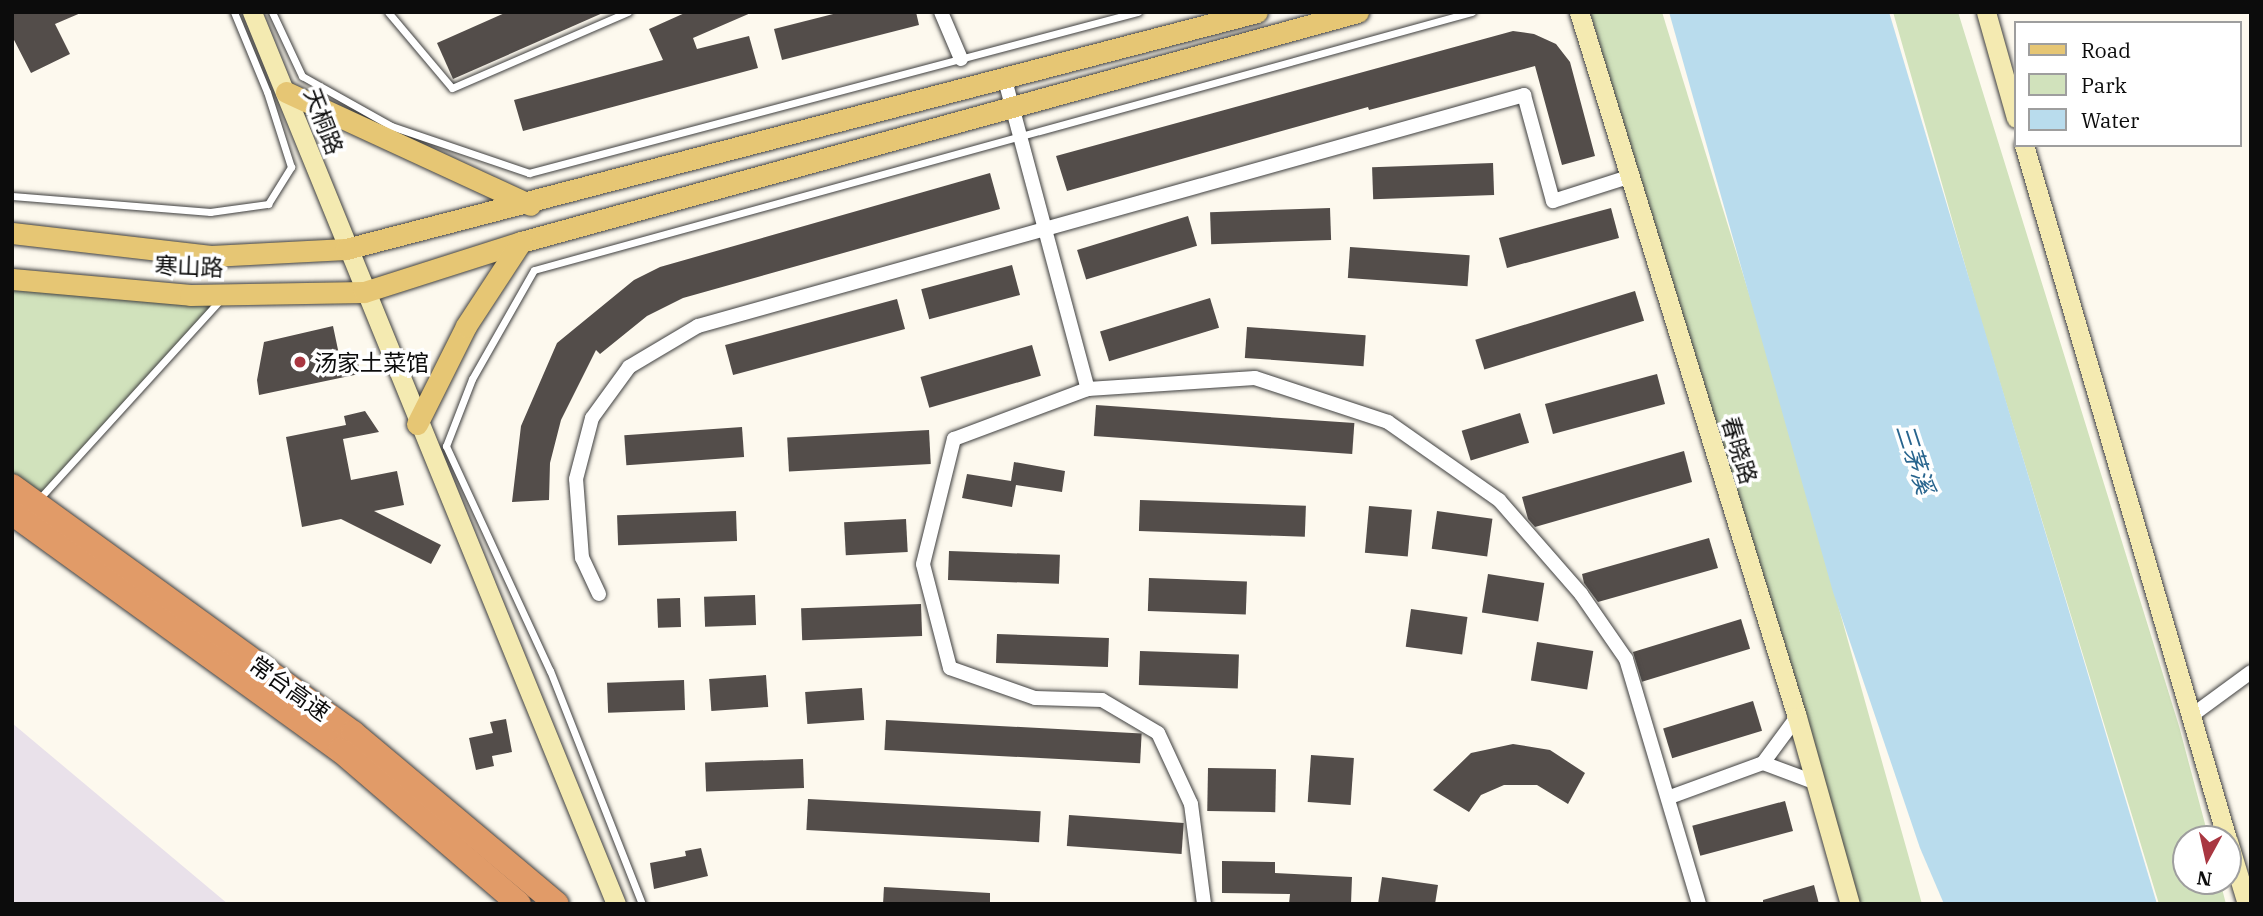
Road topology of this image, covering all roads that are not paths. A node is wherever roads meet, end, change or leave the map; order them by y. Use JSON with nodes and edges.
{"nodes":[{"id":1,"x":234,"y":12,"type":"edge"},
{"id":2,"x":252,"y":12,"type":"edge"},
{"id":3,"x":272,"y":12,"type":"edge"},
{"id":4,"x":388,"y":12,"type":"edge"},
{"id":5,"x":628,"y":12,"type":"edge"},
{"id":6,"x":941,"y":12,"type":"edge"},
{"id":7,"x":1138,"y":12,"type":"edge"},
{"id":8,"x":1256,"y":12,"type":"edge"},
{"id":9,"x":1358,"y":12,"type":"edge"},
{"id":10,"x":1472,"y":12,"type":"edge"},
{"id":11,"x":1579,"y":12,"type":"edge"},
{"id":12,"x":1986,"y":12,"type":"edge"},
{"id":13,"x":961,"y":59,"type":"junction"},
{"id":14,"x":1005,"y":80,"type":"junction"},
{"id":15,"x":286,"y":92,"type":"junction"},
{"id":16,"x":1013,"y":108,"type":"junction"},
{"id":17,"x":2014,"y":111,"type":"edge"},
{"id":18,"x":1021,"y":137,"type":"junction"},
{"id":19,"x":2025,"y":147,"type":"edge"},
{"id":20,"x":1628,"y":177,"type":"junction"},
{"id":21,"x":12,"y":196,"type":"edge"},
{"id":22,"x":530,"y":205,"type":"junction"},
{"id":23,"x":1045,"y":226,"type":"junction"},
{"id":24,"x":12,"y":233,"type":"edge"},
{"id":25,"x":521,"y":242,"type":"junction"},
{"id":26,"x":346,"y":249,"type":"junction"},
{"id":27,"x":12,"y":279,"type":"edge"},
{"id":28,"x":364,"y":292,"type":"junction"},
{"id":29,"x":226,"y":294,"type":"junction"},
{"id":30,"x":1088,"y":389,"type":"junction"},
{"id":31,"x":417,"y":424,"type":"junction"},
{"id":32,"x":12,"y":486,"type":"edge"},
{"id":33,"x":12,"y":513,"type":"edge"},
{"id":34,"x":12,"y":528,"type":"edge"},
{"id":35,"x":599,"y":594,"type":"dead end"},
{"id":36,"x":2251,"y":672,"type":"edge"},
{"id":37,"x":2191,"y":716,"type":"junction"},
{"id":38,"x":1797,"y":717,"type":"junction"},
{"id":39,"x":1763,"y":763,"type":"junction"},
{"id":40,"x":1814,"y":782,"type":"junction"},
{"id":41,"x":1671,"y":797,"type":"junction"},
{"id":42,"x":2224,"y":825,"type":"edge"},
{"id":43,"x":2242,"y":887,"type":"edge"},
{"id":44,"x":519,"y":904,"type":"edge"},
{"id":45,"x":557,"y":904,"type":"edge"},
{"id":46,"x":616,"y":904,"type":"edge"},
{"id":47,"x":642,"y":904,"type":"edge"},
{"id":48,"x":1204,"y":904,"type":"edge"},
{"id":49,"x":1699,"y":904,"type":"edge"},
{"id":50,"x":1850,"y":904,"type":"edge"},
{"id":51,"x":2247,"y":904,"type":"edge"}],
"edges":[{"from":1,"to":21,"type":"lane"},
{"from":2,"to":15,"type":"street","name":"天桐路"},
{"from":3,"to":13,"type":"lane"},
{"from":4,"to":5,"type":"lane"},
{"from":6,"to":13,"type":"street"},
{"from":7,"to":13,"type":"lane"},
{"from":8,"to":14,"type":"main road","name":"寒山路"},
{"from":9,"to":16,"type":"main road","name":"寒山路"},
{"from":10,"to":18,"type":"lane"},
{"from":11,"to":20,"type":"street","name":"春晓路"},
{"from":12,"to":17,"type":"street"},
{"from":14,"to":16,"type":"street"},
{"from":14,"to":22,"type":"main road","name":"寒山路"},
{"from":15,"to":22,"type":"main road"},
{"from":15,"to":26,"type":"street","name":"天桐路"},
{"from":16,"to":18,"type":"street"},
{"from":16,"to":25,"type":"main road","name":"寒山路"},
{"from":18,"to":23,"type":"street"},
{"from":18,"to":47,"type":"lane"},
{"from":19,"to":37,"type":"street"},
{"from":20,"to":23,"type":"street"},
{"from":20,"to":38,"type":"street","name":"春晓路"},
{"from":22,"to":26,"type":"main road","name":"寒山路"},
{"from":23,"to":30,"type":"street"},
{"from":23,"to":35,"type":"street"},
{"from":24,"to":26,"type":"main road","name":"寒山路"},
{"from":25,"to":28,"type":"main road","name":"寒山路"},
{"from":25,"to":31,"type":"main road"},
{"from":26,"to":28,"type":"street","name":"天桐路"},
{"from":27,"to":29,"type":"main road","name":"寒山路"},
{"from":28,"to":29,"type":"main road","name":"寒山路"},
{"from":28,"to":31,"type":"street","name":"天桐路"},
{"from":29,"to":34,"type":"lane"},
{"from":30,"to":41,"type":"street"},
{"from":30,"to":48,"type":"street"},
{"from":31,"to":46,"type":"street","name":"天桐路"},
{"from":32,"to":45,"type":"highway","name":"常台高速"},
{"from":33,"to":44,"type":"highway","name":"常台高速"},
{"from":36,"to":37,"type":"street"},
{"from":37,"to":42,"type":"street"},
{"from":38,"to":39,"type":"street"},
{"from":38,"to":40,"type":"street","name":"春晓路"},
{"from":39,"to":40,"type":"street"},
{"from":39,"to":41,"type":"street"},
{"from":40,"to":50,"type":"street","name":"春晓路"},
{"from":41,"to":49,"type":"street"},
{"from":43,"to":51,"type":"street"}]}
